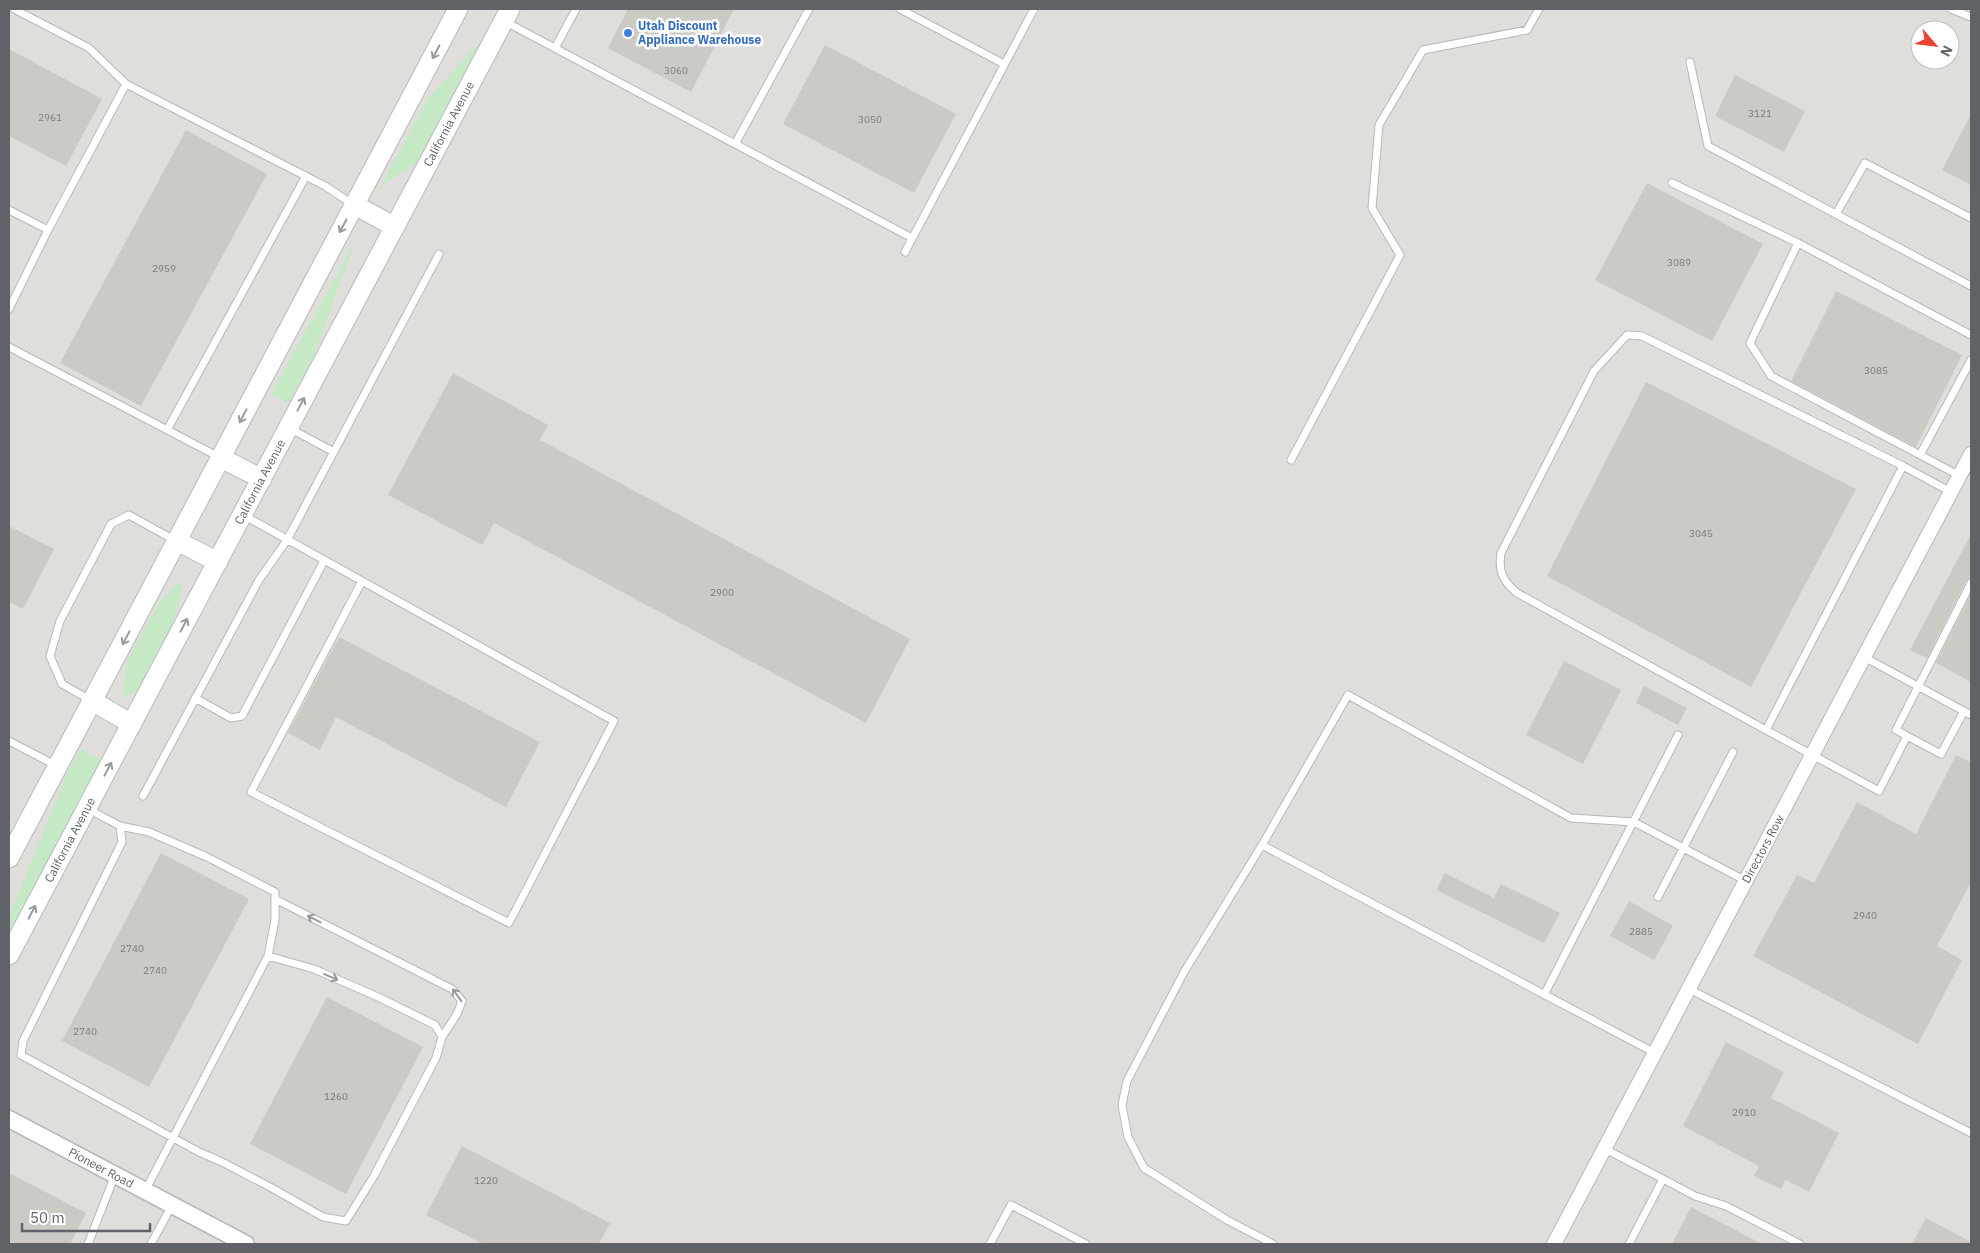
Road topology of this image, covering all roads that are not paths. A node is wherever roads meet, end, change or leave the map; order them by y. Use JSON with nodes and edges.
{"nodes":[{"id":1,"x":14,"y":9,"type":"edge"},
{"id":2,"x":458,"y":9,"type":"edge"},
{"id":3,"x":576,"y":9,"type":"edge"},
{"id":4,"x":809,"y":9,"type":"edge"},
{"id":5,"x":900,"y":9,"type":"edge"},
{"id":6,"x":1034,"y":9,"type":"edge"},
{"id":7,"x":1538,"y":9,"type":"edge"},
{"id":8,"x":1951,"y":9,"type":"edge"},
{"id":9,"x":507,"y":15,"type":"edge"},
{"id":10,"x":1971,"y":17,"type":"edge"},
{"id":11,"x":555,"y":48,"type":"junction"},
{"id":12,"x":1690,"y":62,"type":"dead end"},
{"id":13,"x":1004,"y":64,"type":"junction"},
{"id":14,"x":126,"y":84,"type":"junction"},
{"id":15,"x":735,"y":144,"type":"junction"},
{"id":16,"x":306,"y":176,"type":"junction"},
{"id":17,"x":1672,"y":183,"type":"dead end"},
{"id":18,"x":355,"y":205,"type":"junction"},
{"id":19,"x":9,"y":210,"type":"edge"},
{"id":20,"x":1836,"y":214,"type":"junction"},
{"id":21,"x":1971,"y":218,"type":"edge"},
{"id":22,"x":395,"y":226,"type":"junction"},
{"id":23,"x":48,"y":230,"type":"junction"},
{"id":24,"x":912,"y":238,"type":"junction"},
{"id":25,"x":1798,"y":243,"type":"junction"},
{"id":26,"x":905,"y":252,"type":"dead end"},
{"id":27,"x":439,"y":254,"type":"dead end"},
{"id":28,"x":1971,"y":286,"type":"edge"},
{"id":29,"x":9,"y":308,"type":"edge"},
{"id":30,"x":1971,"y":335,"type":"edge"},
{"id":31,"x":9,"y":347,"type":"edge"},
{"id":32,"x":1971,"y":360,"type":"edge"},
{"id":33,"x":289,"y":428,"type":"junction"},
{"id":34,"x":167,"y":430,"type":"junction"},
{"id":35,"x":334,"y":452,"type":"junction"},
{"id":36,"x":1971,"y":454,"type":"edge"},
{"id":37,"x":1920,"y":456,"type":"junction"},
{"id":38,"x":220,"y":458,"type":"junction"},
{"id":39,"x":1291,"y":460,"type":"dead end"},
{"id":40,"x":1903,"y":466,"type":"junction"},
{"id":41,"x":1960,"y":476,"type":"junction"},
{"id":42,"x":262,"y":479,"type":"junction"},
{"id":43,"x":1951,"y":492,"type":"junction"},
{"id":44,"x":243,"y":515,"type":"junction"},
{"id":45,"x":287,"y":540,"type":"junction"},
{"id":46,"x":177,"y":541,"type":"junction"},
{"id":47,"x":324,"y":560,"type":"junction"},
{"id":48,"x":218,"y":562,"type":"junction"},
{"id":49,"x":362,"y":581,"type":"junction"},
{"id":50,"x":1971,"y":583,"type":"edge"},
{"id":51,"x":1864,"y":657,"type":"junction"},
{"id":52,"x":1918,"y":686,"type":"junction"},
{"id":53,"x":195,"y":698,"type":"junction"},
{"id":54,"x":92,"y":701,"type":"junction"},
{"id":55,"x":1964,"y":710,"type":"junction"},
{"id":56,"x":1971,"y":715,"type":"edge"},
{"id":57,"x":132,"y":724,"type":"junction"},
{"id":58,"x":1766,"y":730,"type":"junction"},
{"id":59,"x":1678,"y":735,"type":"dead end"},
{"id":60,"x":1907,"y":736,"type":"junction"},
{"id":61,"x":9,"y":741,"type":"edge"},
{"id":62,"x":1733,"y":752,"type":"dead end"},
{"id":63,"x":1812,"y":756,"type":"junction"},
{"id":64,"x":58,"y":766,"type":"junction"},
{"id":65,"x":143,"y":796,"type":"dead end"},
{"id":66,"x":87,"y":809,"type":"junction"},
{"id":67,"x":1634,"y":822,"type":"junction"},
{"id":68,"x":120,"y":826,"type":"junction"},
{"id":69,"x":1262,"y":845,"type":"junction"},
{"id":70,"x":1683,"y":847,"type":"junction"},
{"id":71,"x":9,"y":858,"type":"edge"},
{"id":72,"x":1746,"y":881,"type":"junction"},
{"id":73,"x":1658,"y":897,"type":"dead end"},
{"id":74,"x":275,"y":899,"type":"junction"},
{"id":75,"x":9,"y":955,"type":"edge"},
{"id":76,"x":268,"y":956,"type":"junction"},
{"id":77,"x":1689,"y":988,"type":"junction"},
{"id":78,"x":1544,"y":995,"type":"junction"},
{"id":79,"x":442,"y":1037,"type":"junction"},
{"id":80,"x":1655,"y":1053,"type":"junction"},
{"id":81,"x":9,"y":1119,"type":"edge"},
{"id":82,"x":1971,"y":1133,"type":"edge"},
{"id":83,"x":173,"y":1138,"type":"junction"},
{"id":84,"x":1605,"y":1149,"type":"junction"},
{"id":85,"x":115,"y":1175,"type":"junction"},
{"id":86,"x":1663,"y":1179,"type":"junction"},
{"id":87,"x":145,"y":1191,"type":"junction"},
{"id":88,"x":172,"y":1205,"type":"junction"},
{"id":89,"x":89,"y":1244,"type":"edge"},
{"id":90,"x":151,"y":1244,"type":"edge"},
{"id":91,"x":246,"y":1244,"type":"edge"},
{"id":92,"x":990,"y":1244,"type":"edge"},
{"id":93,"x":1086,"y":1244,"type":"edge"},
{"id":94,"x":1273,"y":1244,"type":"edge"},
{"id":95,"x":1554,"y":1244,"type":"edge"},
{"id":96,"x":1629,"y":1244,"type":"edge"},
{"id":97,"x":1800,"y":1244,"type":"edge"}],
"edges":[{"from":1,"to":14,"type":"lane"},
{"from":2,"to":18,"type":"main road","one_way":true},
{"from":3,"to":11,"type":"lane"},
{"from":4,"to":15,"type":"lane"},
{"from":5,"to":13,"type":"lane"},
{"from":6,"to":13,"type":"lane"},
{"from":7,"to":39,"type":"lane"},
{"from":8,"to":10,"type":"lane"},
{"from":9,"to":11,"type":"lane"},
{"from":9,"to":22,"type":"main road","name":"California Avenue"},
{"from":11,"to":15,"type":"lane"},
{"from":12,"to":20,"type":"lane"},
{"from":13,"to":24,"type":"lane"},
{"from":14,"to":16,"type":"lane"},
{"from":14,"to":23,"type":"lane"},
{"from":15,"to":24,"type":"lane"},
{"from":16,"to":18,"type":"lane"},
{"from":16,"to":34,"type":"lane"},
{"from":17,"to":25,"type":"lane"},
{"from":18,"to":22,"type":"main road"},
{"from":18,"to":38,"type":"main road","one_way":true},
{"from":19,"to":23,"type":"lane"},
{"from":20,"to":21,"type":"lane"},
{"from":20,"to":28,"type":"lane"},
{"from":33,"to":22,"type":"main road","name":"California Avenue","one_way":true},
{"from":23,"to":29,"type":"lane"},
{"from":24,"to":26,"type":"lane"},
{"from":25,"to":30,"type":"lane"},
{"from":25,"to":37,"type":"lane"},
{"from":27,"to":35,"type":"lane"},
{"from":31,"to":34,"type":"lane"},
{"from":32,"to":37,"type":"lane"},
{"from":33,"to":35,"type":"lane"},
{"from":33,"to":42,"type":"main road","name":"California Avenue"},
{"from":34,"to":38,"type":"lane"},
{"from":35,"to":45,"type":"lane"},
{"from":36,"to":41,"type":"street","name":"Directors Row"},
{"from":37,"to":41,"type":"lane"},
{"from":38,"to":42,"type":"main road"},
{"from":38,"to":46,"type":"main road"},
{"from":40,"to":43,"type":"lane"},
{"from":40,"to":58,"type":"lane"},
{"from":40,"to":58,"type":"lane"},
{"from":41,"to":43,"type":"street","name":"Directors Row"},
{"from":42,"to":44,"type":"main road","name":"California Avenue"},
{"from":43,"to":51,"type":"street","name":"Directors Row"},
{"from":44,"to":45,"type":"lane"},
{"from":44,"to":48,"type":"main road","name":"California Avenue"},
{"from":45,"to":47,"type":"lane"},
{"from":45,"to":53,"type":"lane"},
{"from":46,"to":48,"type":"main road"},
{"from":46,"to":54,"type":"main road","one_way":true},
{"from":46,"to":54,"type":"lane"},
{"from":47,"to":49,"type":"lane"},
{"from":47,"to":53,"type":"lane"},
{"from":57,"to":48,"type":"main road","name":"California Avenue","one_way":true},
{"from":49,"to":49,"type":"lane"},
{"from":50,"to":52,"type":"lane"},
{"from":51,"to":52,"type":"lane"},
{"from":51,"to":63,"type":"street","name":"Directors Row"},
{"from":52,"to":55,"type":"lane"},
{"from":52,"to":60,"type":"lane"},
{"from":53,"to":65,"type":"lane"},
{"from":54,"to":57,"type":"main road"},
{"from":54,"to":64,"type":"main road"},
{"from":55,"to":56,"type":"lane"},
{"from":55,"to":60,"type":"lane"},
{"from":66,"to":57,"type":"main road","name":"California Avenue","one_way":true},
{"from":58,"to":63,"type":"lane"},
{"from":59,"to":67,"type":"lane"},
{"from":60,"to":63,"type":"lane"},
{"from":61,"to":64,"type":"lane"},
{"from":62,"to":70,"type":"lane"},
{"from":63,"to":72,"type":"street","name":"Directors Row"},
{"from":64,"to":71,"type":"main road"},
{"from":66,"to":68,"type":"lane"},
{"from":75,"to":66,"type":"main road","name":"California Avenue","one_way":true},
{"from":67,"to":69,"type":"lane"},
{"from":67,"to":70,"type":"lane"},
{"from":67,"to":78,"type":"lane"},
{"from":68,"to":74,"type":"lane"},
{"from":68,"to":83,"type":"lane"},
{"from":69,"to":78,"type":"lane"},
{"from":69,"to":94,"type":"lane"},
{"from":70,"to":72,"type":"lane"},
{"from":70,"to":73,"type":"lane"},
{"from":72,"to":77,"type":"street","name":"Directors Row"},
{"from":74,"to":76,"type":"lane"},
{"from":79,"to":74,"type":"lane","one_way":true},
{"from":76,"to":79,"type":"lane","one_way":true},
{"from":76,"to":83,"type":"lane"},
{"from":77,"to":80,"type":"street","name":"Directors Row"},
{"from":77,"to":82,"type":"lane"},
{"from":78,"to":80,"type":"lane"},
{"from":79,"to":83,"type":"lane"},
{"from":80,"to":84,"type":"street","name":"Directors Row"},
{"from":81,"to":85,"type":"street","name":"Pioneer Road"},
{"from":83,"to":87,"type":"lane"},
{"from":84,"to":86,"type":"lane"},
{"from":84,"to":95,"type":"street","name":"Directors Row"},
{"from":85,"to":87,"type":"street","name":"Pioneer Road"},
{"from":85,"to":89,"type":"lane"},
{"from":86,"to":96,"type":"lane"},
{"from":86,"to":97,"type":"lane"},
{"from":87,"to":88,"type":"street","name":"Pioneer Road"},
{"from":88,"to":90,"type":"lane"},
{"from":88,"to":91,"type":"street","name":"Pioneer Road"},
{"from":92,"to":93,"type":"lane"}]}
